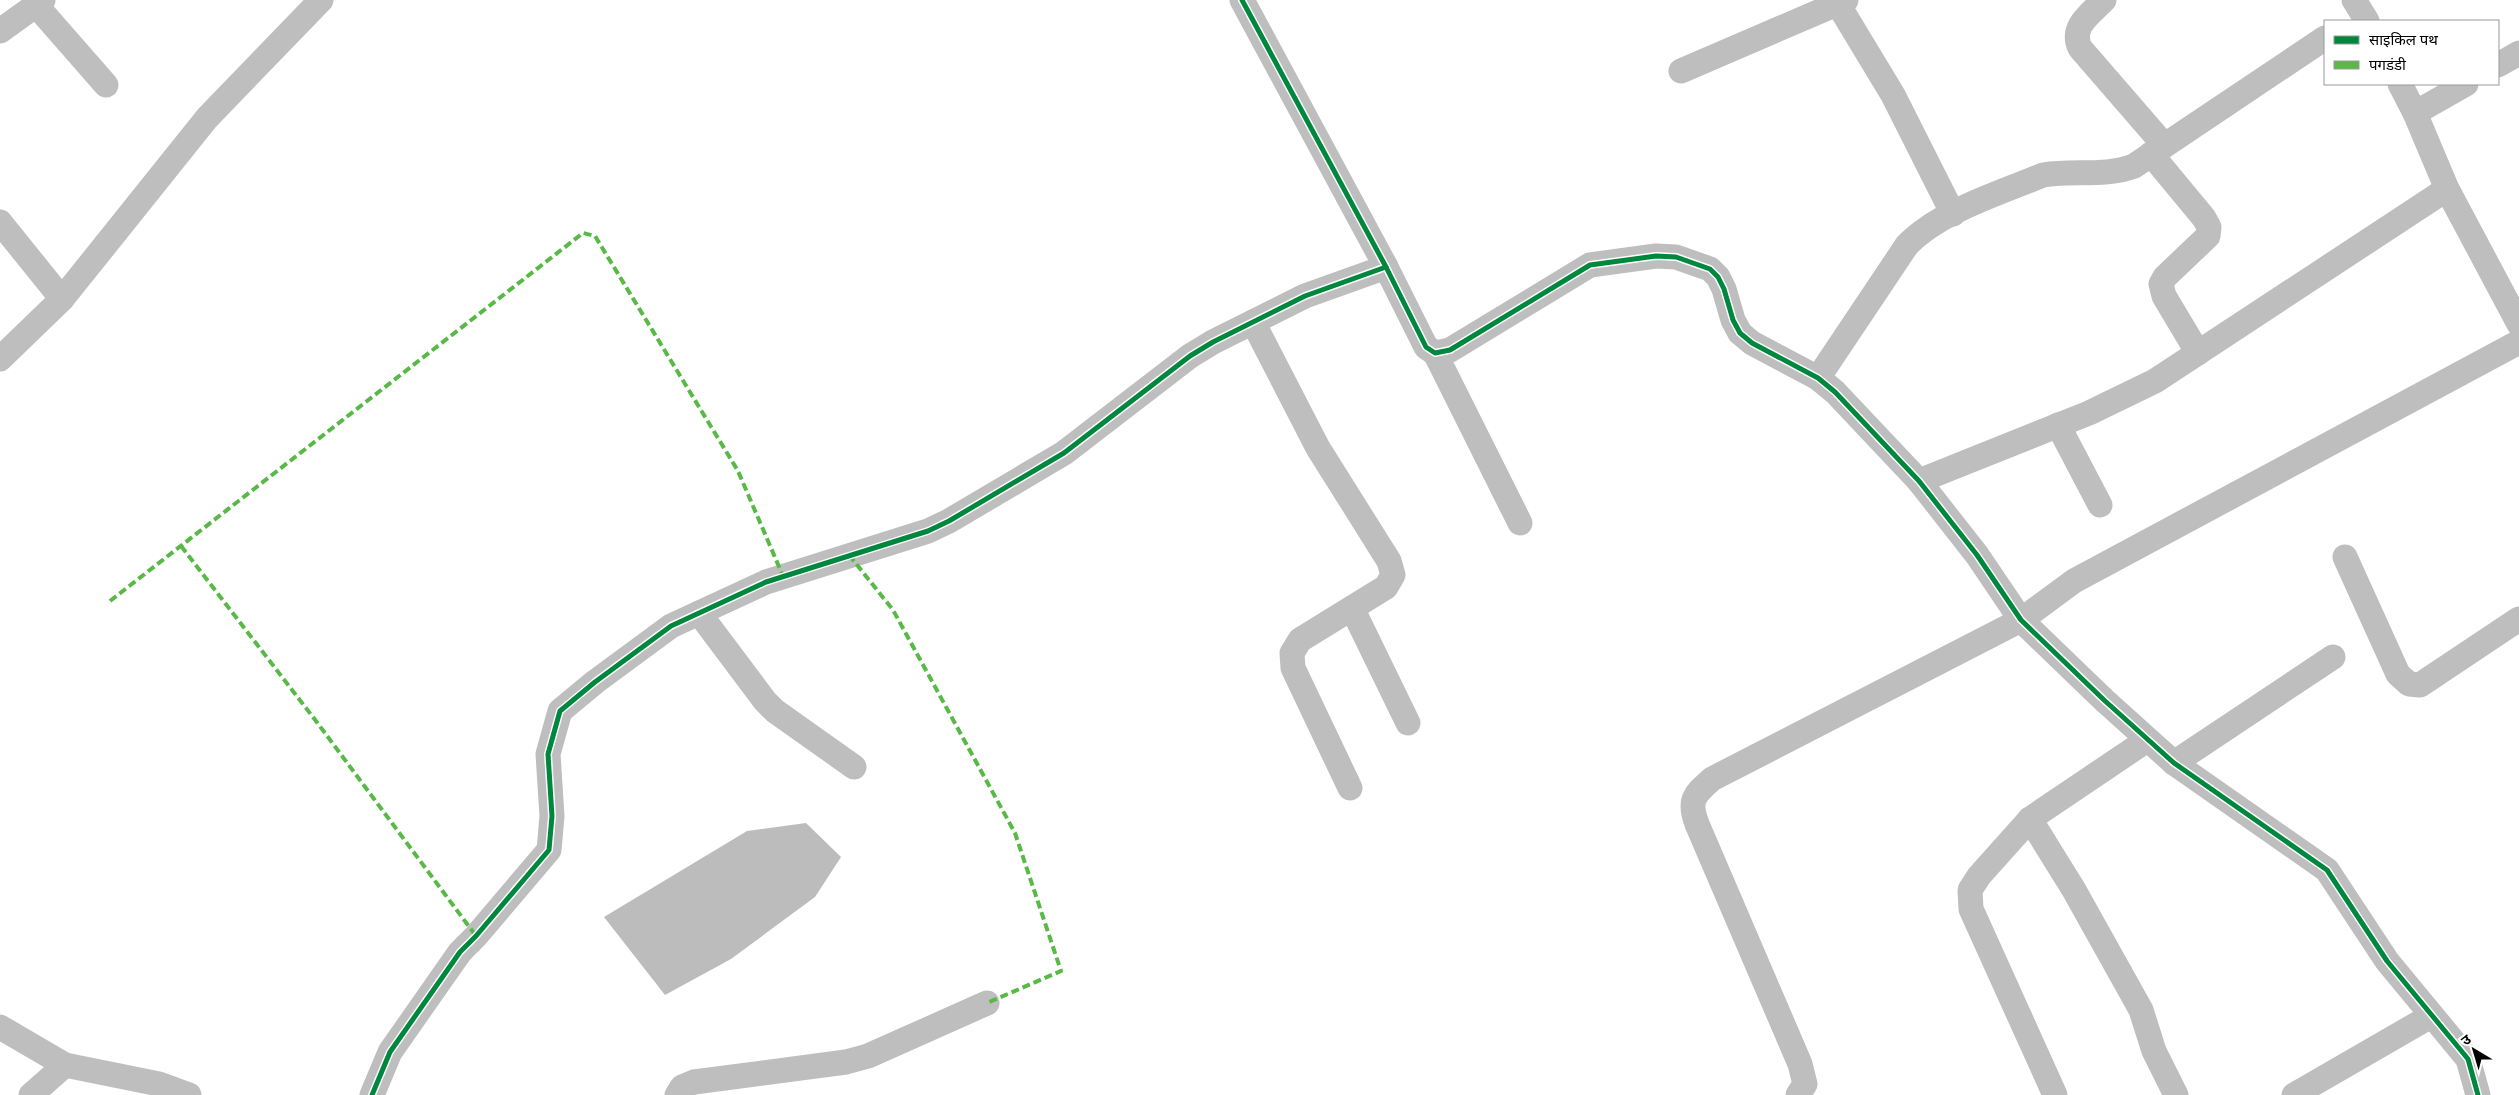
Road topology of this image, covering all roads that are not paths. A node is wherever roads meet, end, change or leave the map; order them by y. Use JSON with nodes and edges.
{"nodes":[{"id":1,"x":321,"y":0,"type":"edge"},
{"id":2,"x":1242,"y":0,"type":"edge"},
{"id":3,"x":2104,"y":0,"type":"edge"},
{"id":4,"x":1842,"y":2,"type":"edge"},
{"id":5,"x":39,"y":3,"type":"edge"},
{"id":6,"x":0,"y":31,"type":"edge"},
{"id":7,"x":2324,"y":39,"type":"edge"},
{"id":8,"x":2519,"y":53,"type":"edge"},
{"id":9,"x":2499,"y":64,"type":"edge"},
{"id":10,"x":1681,"y":71,"type":"dead end"},
{"id":11,"x":106,"y":85,"type":"dead end"},
{"id":12,"x":2401,"y":85,"type":"edge"},
{"id":13,"x":2464,"y":85,"type":"edge"},
{"id":14,"x":2415,"y":113,"type":"junction"},
{"id":15,"x":2158,"y":150,"type":"junction"},
{"id":16,"x":2447,"y":189,"type":"junction"},
{"id":17,"x":1953,"y":214,"type":"junction"},
{"id":18,"x":0,"y":222,"type":"edge"},
{"id":19,"x":1386,"y":267,"type":"junction"},
{"id":20,"x":62,"y":298,"type":"junction"},
{"id":21,"x":1253,"y":322,"type":"junction"},
{"id":22,"x":2519,"y":324,"type":"edge"},
{"id":23,"x":2519,"y":342,"type":"edge"},
{"id":24,"x":1435,"y":353,"type":"junction"},
{"id":25,"x":2198,"y":353,"type":"junction"},
{"id":26,"x":0,"y":359,"type":"edge"},
{"id":27,"x":1818,"y":378,"type":"junction"},
{"id":28,"x":2058,"y":425,"type":"junction"},
{"id":29,"x":1919,"y":481,"type":"junction"},
{"id":30,"x":2100,"y":504,"type":"dead end"},
{"id":31,"x":1520,"y":523,"type":"dead end"},
{"id":32,"x":2345,"y":557,"type":"dead end"},
{"id":33,"x":1352,"y":608,"type":"junction"},
{"id":34,"x":699,"y":613,"type":"junction"},
{"id":35,"x":2519,"y":619,"type":"edge"},
{"id":36,"x":2021,"y":620,"type":"junction"},
{"id":37,"x":2333,"y":657,"type":"dead end"},
{"id":38,"x":1408,"y":723,"type":"dead end"},
{"id":39,"x":2147,"y":740,"type":"junction"},
{"id":40,"x":2174,"y":763,"type":"junction"},
{"id":41,"x":854,"y":767,"type":"dead end"},
{"id":42,"x":1350,"y":788,"type":"dead end"},
{"id":43,"x":2030,"y":819,"type":"junction"},
{"id":44,"x":987,"y":1003,"type":"dead end"},
{"id":45,"x":2431,"y":1016,"type":"junction"},
{"id":46,"x":0,"y":1027,"type":"edge"},
{"id":47,"x":65,"y":1065,"type":"junction"},
{"id":48,"x":31,"y":1095,"type":"edge"},
{"id":49,"x":189,"y":1095,"type":"edge"},
{"id":50,"x":372,"y":1095,"type":"edge"},
{"id":51,"x":677,"y":1095,"type":"edge"},
{"id":52,"x":1798,"y":1095,"type":"edge"},
{"id":53,"x":2055,"y":1095,"type":"edge"},
{"id":54,"x":2176,"y":1095,"type":"edge"},
{"id":55,"x":2294,"y":1095,"type":"edge"},
{"id":56,"x":2478,"y":1095,"type":"edge"}],
"edges":[{"from":1,"to":20,"type":"street"},
{"from":2,"to":19,"type":"street"},
{"from":3,"to":15,"type":"street"},
{"from":4,"to":10,"type":"street"},
{"from":4,"to":17,"type":"street"},
{"from":5,"to":6,"type":"street"},
{"from":5,"to":11,"type":"street"},
{"from":7,"to":15,"type":"street"},
{"from":8,"to":9,"type":"street"},
{"from":12,"to":14,"type":"street"},
{"from":13,"to":14,"type":"street"},
{"from":14,"to":16,"type":"street"},
{"from":15,"to":17,"type":"street"},
{"from":15,"to":25,"type":"street"},
{"from":16,"to":22,"type":"street"},
{"from":16,"to":25,"type":"street"},
{"from":17,"to":27,"type":"street"},
{"from":18,"to":20,"type":"street"},
{"from":19,"to":21,"type":"street"},
{"from":19,"to":24,"type":"street"},
{"from":20,"to":26,"type":"street"},
{"from":21,"to":33,"type":"street"},
{"from":21,"to":34,"type":"street"},
{"from":23,"to":36,"type":"street"},
{"from":24,"to":27,"type":"street"},
{"from":24,"to":31,"type":"street"},
{"from":25,"to":28,"type":"street"},
{"from":27,"to":29,"type":"street"},
{"from":28,"to":29,"type":"street"},
{"from":28,"to":30,"type":"street"},
{"from":29,"to":36,"type":"street"},
{"from":32,"to":35,"type":"street"},
{"from":33,"to":38,"type":"street"},
{"from":33,"to":42,"type":"street"},
{"from":34,"to":41,"type":"street"},
{"from":34,"to":50,"type":"street"},
{"from":36,"to":39,"type":"street"},
{"from":36,"to":52,"type":"street"},
{"from":37,"to":40,"type":"street"},
{"from":39,"to":40,"type":"street"},
{"from":39,"to":43,"type":"street"},
{"from":40,"to":45,"type":"street"},
{"from":43,"to":53,"type":"street"},
{"from":43,"to":54,"type":"street"},
{"from":44,"to":51,"type":"street"},
{"from":45,"to":55,"type":"street"},
{"from":45,"to":56,"type":"street"},
{"from":46,"to":47,"type":"street"},
{"from":47,"to":48,"type":"street"},
{"from":47,"to":49,"type":"street"}]}
